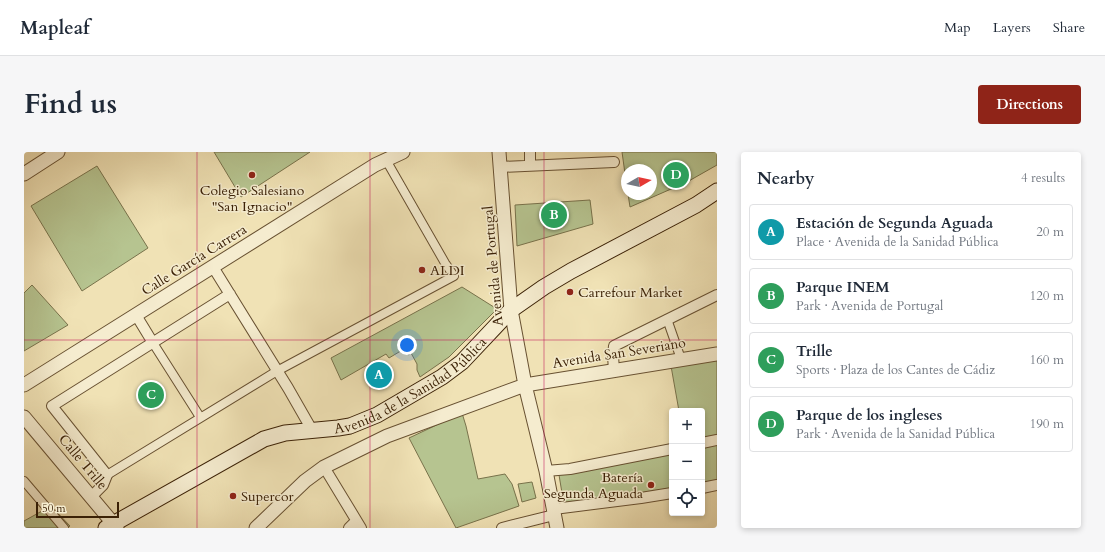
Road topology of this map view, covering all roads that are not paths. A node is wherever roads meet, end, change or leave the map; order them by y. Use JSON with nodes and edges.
{"nodes":[{"id":1,"x":58,"y":152,"type":"edge"},
{"id":2,"x":403,"y":152,"type":"edge"},
{"id":3,"x":499,"y":152,"type":"edge"},
{"id":4,"x":530,"y":152,"type":"edge"},
{"id":5,"x":386,"y":160,"type":"junction"},
{"id":6,"x":614,"y":162,"type":"dead end"},
{"id":7,"x":530,"y":165,"type":"junction"},
{"id":8,"x":500,"y":167,"type":"junction"},
{"id":9,"x":24,"y":174,"type":"edge"},
{"id":10,"x":717,"y":191,"type":"edge"},
{"id":11,"x":717,"y":199,"type":"edge"},
{"id":12,"x":696,"y":205,"type":"junction"},
{"id":13,"x":213,"y":267,"type":"junction"},
{"id":14,"x":230,"y":294,"type":"junction"},
{"id":15,"x":717,"y":295,"type":"edge"},
{"id":16,"x":511,"y":310,"type":"junction"},
{"id":17,"x":136,"y":315,"type":"junction"},
{"id":18,"x":667,"y":320,"type":"junction"},
{"id":19,"x":153,"y":343,"type":"junction"},
{"id":20,"x":717,"y":354,"type":"edge"},
{"id":21,"x":681,"y":359,"type":"junction"},
{"id":22,"x":277,"y":370,"type":"junction"},
{"id":23,"x":614,"y":370,"type":"junction"},
{"id":24,"x":24,"y":385,"type":"edge"},
{"id":25,"x":525,"y":385,"type":"junction"},
{"id":26,"x":200,"y":418,"type":"junction"},
{"id":27,"x":25,"y":419,"type":"edge"},
{"id":28,"x":312,"y":430,"type":"junction"},
{"id":29,"x":717,"y":440,"type":"edge"},
{"id":30,"x":705,"y":442,"type":"edge"},
{"id":31,"x":669,"y":450,"type":"edge"},
{"id":32,"x":324,"y":467,"type":"junction"},
{"id":33,"x":546,"y":470,"type":"junction"},
{"id":34,"x":107,"y":475,"type":"junction"},
{"id":35,"x":24,"y":481,"type":"edge"},
{"id":36,"x":717,"y":485,"type":"edge"},
{"id":37,"x":705,"y":487,"type":"edge"},
{"id":38,"x":669,"y":493,"type":"edge"},
{"id":39,"x":91,"y":496,"type":"junction"},
{"id":40,"x":555,"y":518,"type":"edge"},
{"id":41,"x":359,"y":524,"type":"edge"},
{"id":42,"x":112,"y":526,"type":"edge"},
{"id":43,"x":64,"y":528,"type":"edge"},
{"id":44,"x":256,"y":528,"type":"edge"},
{"id":45,"x":349,"y":528,"type":"edge"},
{"id":46,"x":502,"y":528,"type":"edge"}],
"edges":[{"from":1,"to":9,"type":"street"},
{"from":2,"to":5,"type":"street","name":"Calle García Carrera"},
{"from":3,"to":8,"type":"street","name":"Avenida de Portugal"},
{"from":4,"to":7,"type":"street"},
{"from":5,"to":13,"type":"street","name":"Calle García Carrera"},
{"from":5,"to":22,"type":"street"},
{"from":6,"to":7,"type":"street"},
{"from":7,"to":8,"type":"street"},
{"from":8,"to":16,"type":"street","name":"Avenida de Portugal"},
{"from":10,"to":12,"type":"main road","name":"Avenida de la Sanidad Pública"},
{"from":11,"to":12,"type":"main road","name":"Avenida de la Sanidad Pública"},
{"from":12,"to":16,"type":"main road","name":"Avenida de la Sanidad Pública"},
{"from":13,"to":14,"type":"street"},
{"from":13,"to":17,"type":"street","name":"Calle García Carrera"},
{"from":14,"to":19,"type":"street"},
{"from":14,"to":22,"type":"street"},
{"from":15,"to":18,"type":"street"},
{"from":16,"to":25,"type":"street","name":"Avenida de Portugal"},
{"from":16,"to":28,"type":"main road","name":"Avenida de la Sanidad Pública"},
{"from":17,"to":19,"type":"street"},
{"from":17,"to":24,"type":"street","name":"Calle García Carrera"},
{"from":18,"to":21,"type":"street"},
{"from":18,"to":23,"type":"street"},
{"from":19,"to":26,"type":"street"},
{"from":19,"to":34,"type":"street"},
{"from":20,"to":21,"type":"street","name":"Avenida San Severiano"},
{"from":21,"to":23,"type":"street","name":"Avenida San Severiano"},
{"from":22,"to":26,"type":"street"},
{"from":22,"to":28,"type":"street"},
{"from":23,"to":25,"type":"street","name":"Avenida San Severiano"},
{"from":25,"to":32,"type":"street","name":"Avenida San Severiano"},
{"from":25,"to":33,"type":"street","name":"Avenida de Portugal"},
{"from":26,"to":34,"type":"street"},
{"from":27,"to":39,"type":"street","name":"Calle Trille"},
{"from":28,"to":42,"type":"main road","name":"Avenida de la Sanidad Pública"},
{"from":29,"to":30,"type":"street"},
{"from":31,"to":33,"type":"street"},
{"from":32,"to":41,"type":"street"},
{"from":32,"to":44,"type":"street","name":"Avenida San Severiano"},
{"from":33,"to":40,"type":"street","name":"Avenida de Portugal"},
{"from":34,"to":39,"type":"street"},
{"from":35,"to":43,"type":"street"},
{"from":36,"to":37,"type":"street"},
{"from":38,"to":40,"type":"street"},
{"from":39,"to":42,"type":"street","name":"Calle Trille"},
{"from":40,"to":46,"type":"street"},
{"from":41,"to":45,"type":"street"}]}
